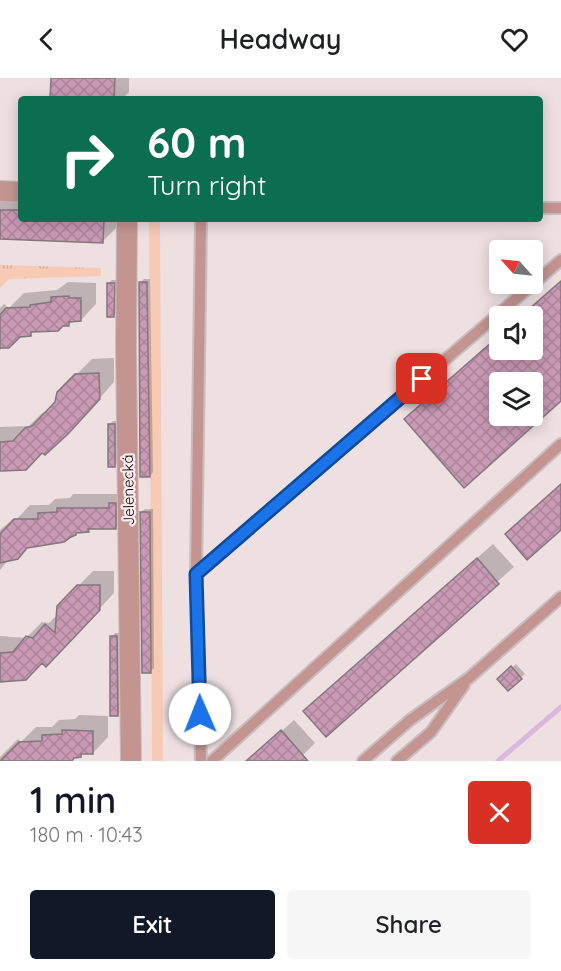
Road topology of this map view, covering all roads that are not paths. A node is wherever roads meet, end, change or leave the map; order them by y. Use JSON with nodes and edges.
{"nodes":[{"id":1,"x":0,"y":191,"type":"edge"},
{"id":2,"x":18,"y":192,"type":"edge"},
{"id":3,"x":543,"y":208,"type":"edge"},
{"id":4,"x":561,"y":208,"type":"edge"},
{"id":5,"x":127,"y":222,"type":"edge"},
{"id":6,"x":201,"y":222,"type":"edge"},
{"id":7,"x":561,"y":260,"type":"edge"},
{"id":8,"x":561,"y":444,"type":"edge"},
{"id":9,"x":196,"y":574,"type":"junction"},
{"id":10,"x":561,"y":597,"type":"edge"},
{"id":11,"x":469,"y":678,"type":"junction"},
{"id":12,"x":130,"y":761,"type":"edge"},
{"id":13,"x":201,"y":761,"type":"edge"},
{"id":14,"x":212,"y":761,"type":"edge"},
{"id":15,"x":363,"y":761,"type":"edge"},
{"id":16,"x":397,"y":761,"type":"edge"}],
"edges":[{"from":1,"to":2,"type":"street"},
{"from":3,"to":4,"type":"lane"},
{"from":5,"to":12,"type":"street","name":"Jelenecká"},
{"from":6,"to":9,"type":"lane"},
{"from":7,"to":9,"type":"lane"},
{"from":8,"to":14,"type":"lane"},
{"from":9,"to":13,"type":"lane"},
{"from":10,"to":11,"type":"lane"},
{"from":11,"to":15,"type":"lane"},
{"from":11,"to":16,"type":"lane"}]}
